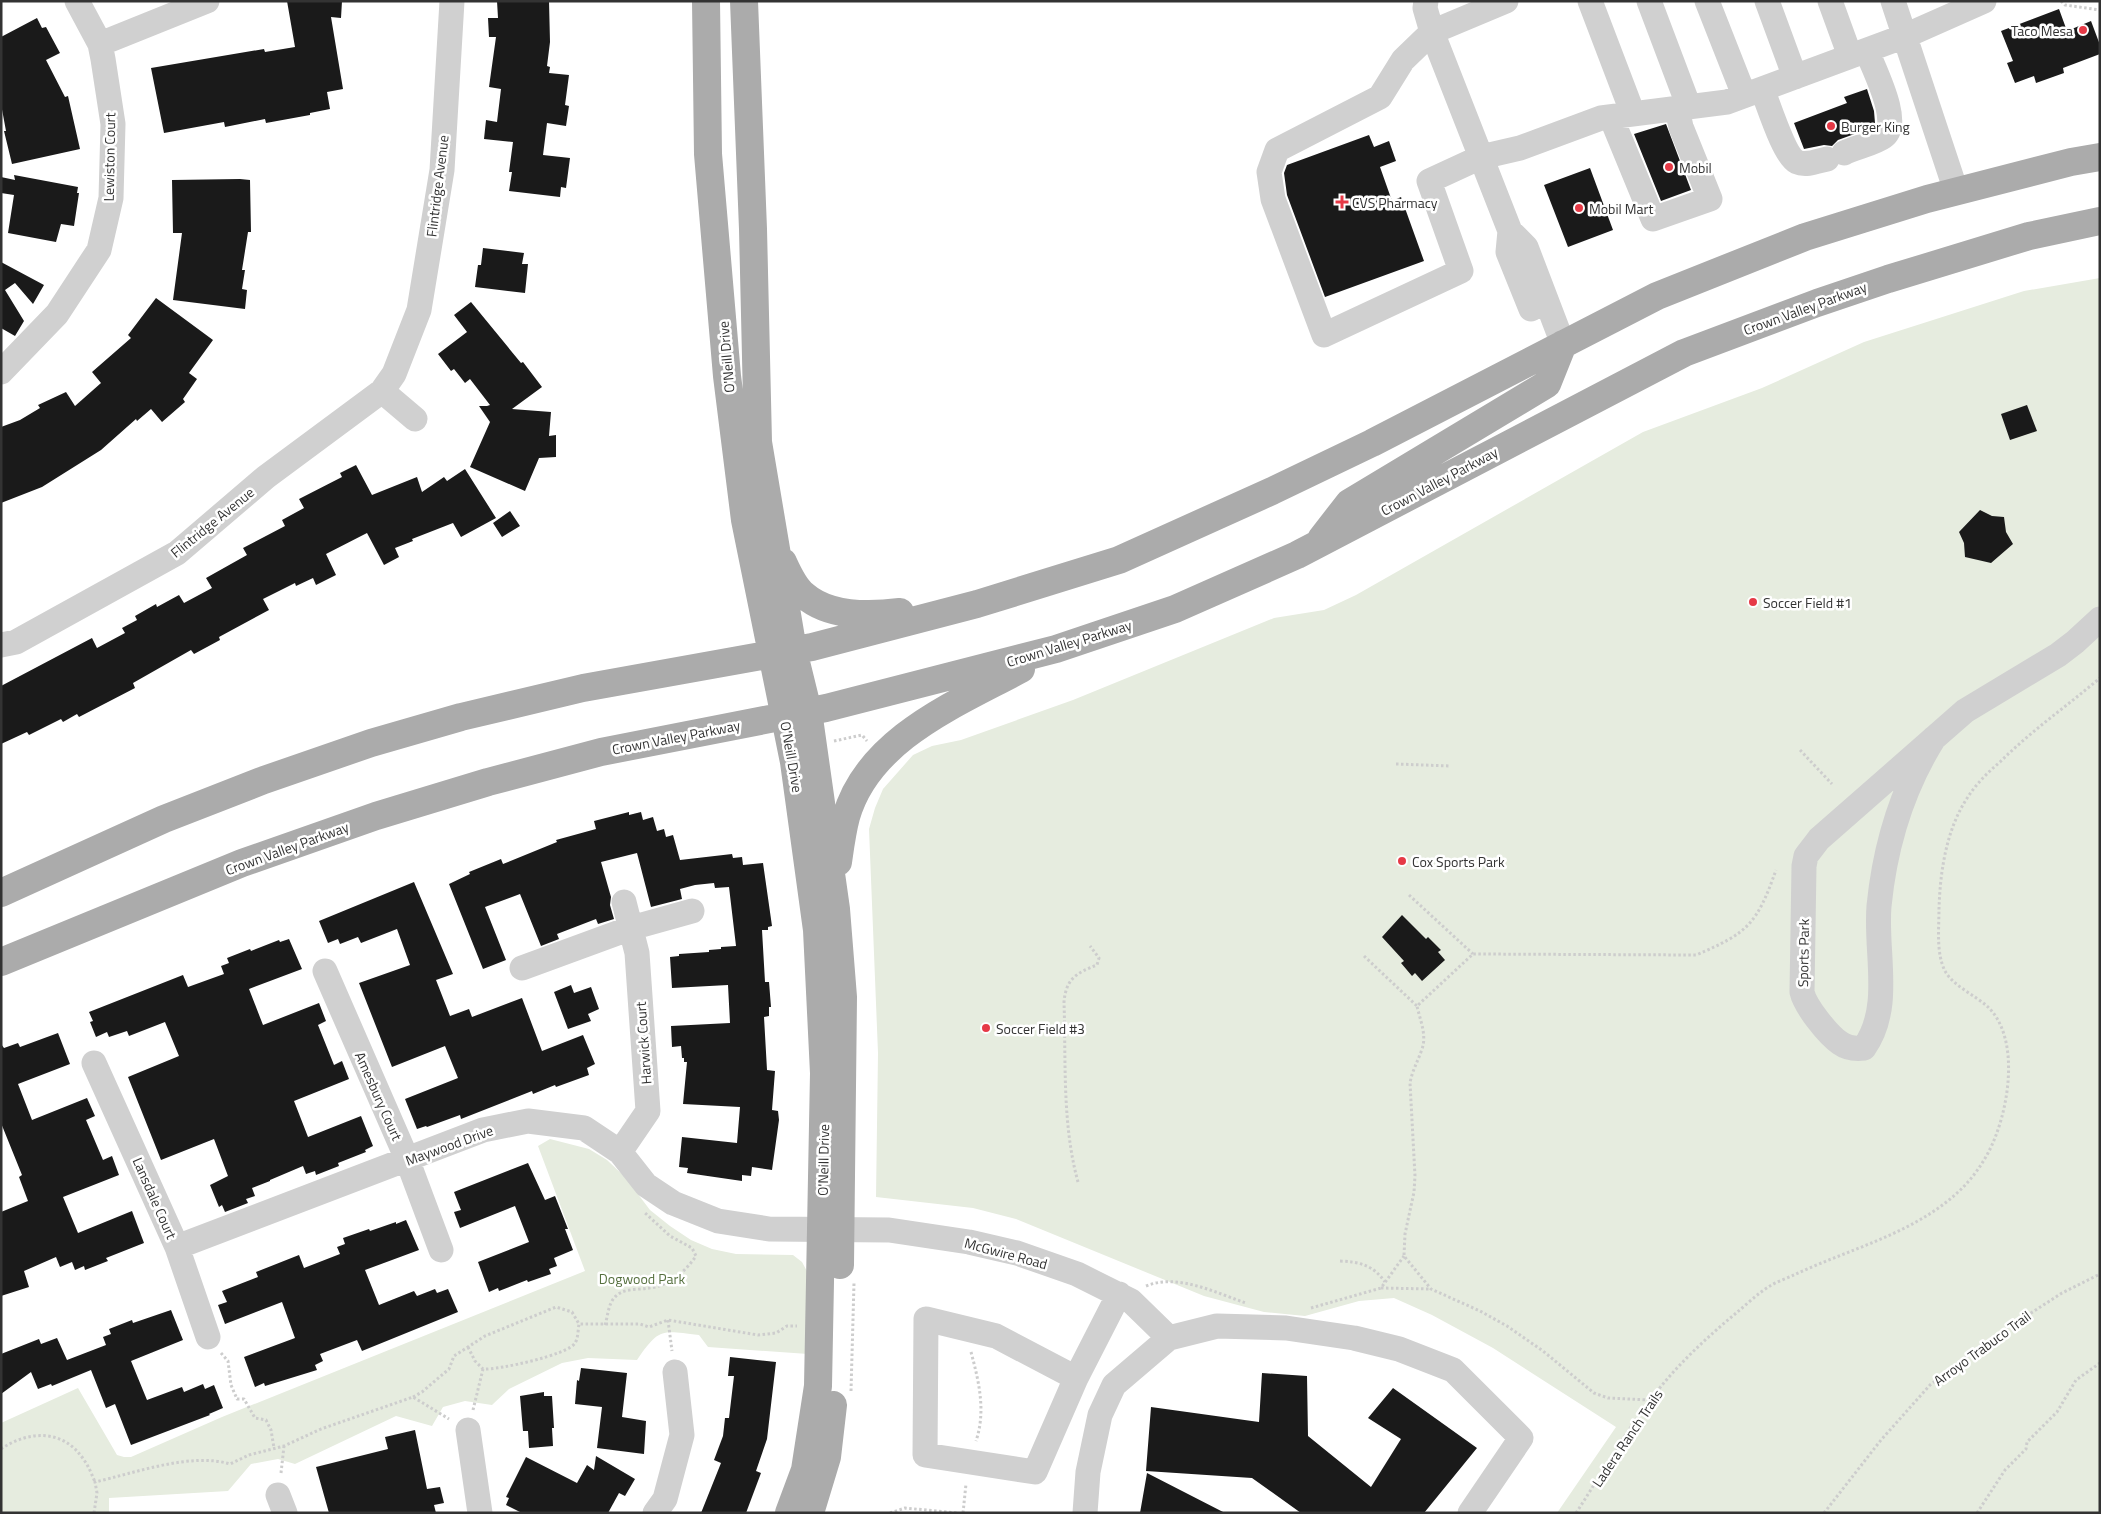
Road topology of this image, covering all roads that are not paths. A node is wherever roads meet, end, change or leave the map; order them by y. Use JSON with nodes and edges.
{"nodes":[{"id":1,"x":77,"y":1,"type":"edge"},
{"id":2,"x":208,"y":1,"type":"edge"},
{"id":3,"x":452,"y":1,"type":"edge"},
{"id":4,"x":706,"y":1,"type":"edge"},
{"id":5,"x":744,"y":1,"type":"edge"},
{"id":6,"x":1426,"y":1,"type":"edge"},
{"id":7,"x":1506,"y":1,"type":"edge"},
{"id":8,"x":1590,"y":1,"type":"edge"},
{"id":9,"x":1649,"y":1,"type":"edge"},
{"id":10,"x":1707,"y":1,"type":"edge"},
{"id":11,"x":1767,"y":1,"type":"edge"},
{"id":12,"x":1830,"y":1,"type":"edge"},
{"id":13,"x":1893,"y":1,"type":"edge"},
{"id":14,"x":1984,"y":1,"type":"edge"},
{"id":15,"x":1955,"y":7,"type":"edge"},
{"id":16,"x":1432,"y":32,"type":"junction"},
{"id":17,"x":1906,"y":36,"type":"junction"},
{"id":18,"x":100,"y":44,"type":"junction"},
{"id":19,"x":1859,"y":54,"type":"junction"},
{"id":20,"x":1795,"y":77,"type":"junction"},
{"id":21,"x":1753,"y":92,"type":"junction"},
{"id":22,"x":1683,"y":108,"type":"junction"},
{"id":23,"x":1622,"y":115,"type":"junction"},
{"id":24,"x":2100,"y":157,"type":"edge"},
{"id":25,"x":1480,"y":158,"type":"junction"},
{"id":26,"x":1956,"y":191,"type":"junction"},
{"id":27,"x":2100,"y":221,"type":"edge"},
{"id":28,"x":1556,"y":348,"type":"junction"},
{"id":29,"x":1,"y":372,"type":"edge"},
{"id":30,"x":382,"y":391,"type":"junction"},
{"id":31,"x":415,"y":419,"type":"dead end"},
{"id":32,"x":1317,"y":544,"type":"junction"},
{"id":33,"x":775,"y":545,"type":"junction"},
{"id":34,"x":977,"y":604,"type":"junction"},
{"id":35,"x":2100,"y":619,"type":"edge"},
{"id":36,"x":1,"y":645,"type":"edge"},
{"id":37,"x":1056,"y":649,"type":"junction"},
{"id":38,"x":782,"y":652,"type":"junction"},
{"id":39,"x":797,"y":714,"type":"junction"},
{"id":40,"x":1934,"y":738,"type":"junction"},
{"id":41,"x":1,"y":893,"type":"edge"},
{"id":42,"x":624,"y":902,"type":"dead end"},
{"id":43,"x":836,"y":909,"type":"junction"},
{"id":44,"x":692,"y":911,"type":"dead end"},
{"id":45,"x":631,"y":928,"type":"junction"},
{"id":46,"x":1,"y":962,"type":"edge"},
{"id":47,"x":522,"y":968,"type":"dead end"},
{"id":48,"x":325,"y":971,"type":"dead end"},
{"id":49,"x":94,"y":1063,"type":"dead end"},
{"id":50,"x":620,"y":1152,"type":"junction"},
{"id":51,"x":407,"y":1159,"type":"junction"},
{"id":52,"x":832,"y":1230,"type":"junction"},
{"id":53,"x":177,"y":1247,"type":"junction"},
{"id":54,"x":441,"y":1250,"type":"dead end"},
{"id":55,"x":1130,"y":1292,"type":"junction"},
{"id":56,"x":208,"y":1337,"type":"road end"},
{"id":57,"x":1169,"y":1338,"type":"junction"},
{"id":58,"x":675,"y":1372,"type":"road end"},
{"id":59,"x":1076,"y":1378,"type":"junction"},
{"id":60,"x":468,"y":1430,"type":"road end"},
{"id":61,"x":480,"y":1513,"type":"edge"},
{"id":62,"x":655,"y":1513,"type":"edge"},
{"id":63,"x":789,"y":1513,"type":"edge"},
{"id":64,"x":810,"y":1513,"type":"edge"},
{"id":65,"x":1085,"y":1513,"type":"edge"},
{"id":66,"x":1470,"y":1513,"type":"edge"}],
"edges":[{"from":1,"to":18,"type":"street","name":"Lewiston Court"},
{"from":2,"to":18,"type":"street"},
{"from":3,"to":30,"type":"street","name":"Flintridge Avenue"},
{"from":4,"to":38,"type":"main road","name":"O'Neill Drive"},
{"from":5,"to":33,"type":"main road","name":"O'Neill Drive"},
{"from":6,"to":16,"type":"street"},
{"from":7,"to":16,"type":"street"},
{"from":8,"to":23,"type":"street"},
{"from":9,"to":22,"type":"street"},
{"from":10,"to":21,"type":"street"},
{"from":11,"to":20,"type":"street"},
{"from":12,"to":19,"type":"street"},
{"from":13,"to":17,"type":"street"},
{"from":14,"to":15,"type":"street"},
{"from":15,"to":17,"type":"street"},
{"from":16,"to":25,"type":"street"},
{"from":16,"to":25,"type":"street"},
{"from":17,"to":19,"type":"street"},
{"from":17,"to":26,"type":"street"},
{"from":18,"to":29,"type":"street","name":"Lewiston Court"},
{"from":19,"to":20,"type":"street"},
{"from":19,"to":21,"type":"street"},
{"from":20,"to":21,"type":"street"},
{"from":21,"to":22,"type":"street"},
{"from":22,"to":23,"type":"street"},
{"from":22,"to":23,"type":"street"},
{"from":23,"to":25,"type":"street"},
{"from":24,"to":26,"type":"main road"},
{"from":25,"to":28,"type":"street"},
{"from":26,"to":28,"type":"main road"},
{"from":27,"to":32,"type":"main road","name":"Crown Valley Parkway"},
{"from":28,"to":32,"type":"main road"},
{"from":28,"to":34,"type":"main road"},
{"from":30,"to":31,"type":"street"},
{"from":30,"to":36,"type":"street","name":"Flintridge Avenue"},
{"from":32,"to":37,"type":"main road","name":"Crown Valley Parkway"},
{"from":33,"to":34,"type":"main road"},
{"from":33,"to":38,"type":"main road","name":"O'Neill Drive"},
{"from":34,"to":38,"type":"main road"},
{"from":35,"to":40,"type":"street","name":"Sports Park"},
{"from":37,"to":39,"type":"main road","name":"Crown Valley Parkway"},
{"from":37,"to":43,"type":"main road"},
{"from":38,"to":39,"type":"main road","name":"O'Neill Drive"},
{"from":38,"to":41,"type":"main road"},
{"from":39,"to":43,"type":"main road","name":"O'Neill Drive"},
{"from":39,"to":46,"type":"main road","name":"Crown Valley Parkway"},
{"from":39,"to":52,"type":"main road","name":"O'Neill Drive"},
{"from":40,"to":40,"type":"street","name":"Sports Park"},
{"from":42,"to":45,"type":"street","name":"Harwick Court"},
{"from":43,"to":52,"type":"main road","name":"O'Neill Drive"},
{"from":44,"to":45,"type":"street"},
{"from":45,"to":47,"type":"street"},
{"from":45,"to":50,"type":"street","name":"Harwick Court"},
{"from":48,"to":51,"type":"street","name":"Amesbury Court"},
{"from":49,"to":53,"type":"street","name":"Lansdale Court"},
{"from":50,"to":51,"type":"street","name":"Maywood Drive"},
{"from":50,"to":52,"type":"street","name":"Maywood Drive"},
{"from":51,"to":53,"type":"street","name":"Maywood Drive"},
{"from":51,"to":54,"type":"street","name":"Amesbury Court"},
{"from":52,"to":55,"type":"street","name":"McGwire Road"},
{"from":52,"to":63,"type":"main road","name":"O'Neill Drive"},
{"from":52,"to":64,"type":"main road","name":"O'Neill Drive"},
{"from":53,"to":56,"type":"street","name":"Lansdale Court"},
{"from":55,"to":57,"type":"street","name":"McGwire Road"},
{"from":55,"to":59,"type":"street"},
{"from":57,"to":65,"type":"street"},
{"from":57,"to":66,"type":"street"},
{"from":58,"to":62,"type":"street"},
{"from":59,"to":59,"type":"street"},
{"from":60,"to":61,"type":"street"}]}
